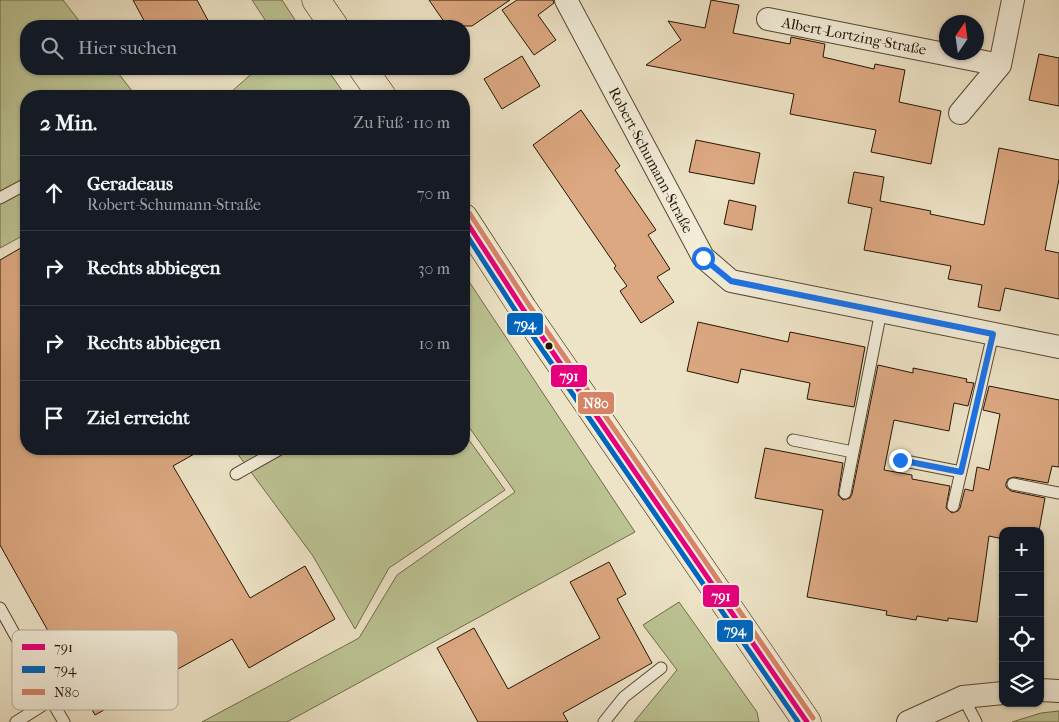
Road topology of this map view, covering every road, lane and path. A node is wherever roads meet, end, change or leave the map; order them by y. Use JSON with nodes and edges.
{"nodes":[{"id":1,"x":316,"y":0,"type":"edge"},
{"id":2,"x":566,"y":0,"type":"edge"},
{"id":3,"x":1013,"y":0,"type":"edge"},
{"id":4,"x":768,"y":19,"type":"dead end"},
{"id":5,"x":330,"y":20,"type":"edge"},
{"id":6,"x":1000,"y":65,"type":"junction"},
{"id":7,"x":367,"y":75,"type":"edge"},
{"id":8,"x":378,"y":90,"type":"edge"},
{"id":9,"x":960,"y":113,"type":"dead end"},
{"id":10,"x":20,"y":187,"type":"edge"},
{"id":11,"x":0,"y":198,"type":"edge"},
{"id":12,"x":470,"y":227,"type":"edge"},
{"id":13,"x":881,"y":311,"type":"junction"},
{"id":14,"x":993,"y":334,"type":"junction"},
{"id":15,"x":1059,"y":347,"type":"edge"},
{"id":16,"x":793,"y":440,"type":"dead end"},
{"id":17,"x":853,"y":452,"type":"junction"},
{"id":18,"x":269,"y":455,"type":"edge"},
{"id":19,"x":900,"y":460,"type":"dead end"},
{"id":20,"x":961,"y":472,"type":"junction"},
{"id":21,"x":236,"y":474,"type":"dead end"},
{"id":22,"x":1013,"y":484,"type":"dead end"},
{"id":23,"x":1059,"y":492,"type":"edge"},
{"id":24,"x":845,"y":493,"type":"dead end"},
{"id":25,"x":953,"y":506,"type":"dead end"},
{"id":26,"x":0,"y":608,"type":"edge"},
{"id":27,"x":12,"y":630,"type":"edge"},
{"id":28,"x":661,"y":668,"type":"dead end"},
{"id":29,"x":999,"y":690,"type":"edge"},
{"id":30,"x":1044,"y":690,"type":"edge"},
{"id":31,"x":1059,"y":691,"type":"edge"},
{"id":32,"x":963,"y":697,"type":"junction"},
{"id":33,"x":35,"y":710,"type":"edge"},
{"id":34,"x":57,"y":710,"type":"edge"},
{"id":35,"x":16,"y":722,"type":"edge"},
{"id":36,"x":64,"y":722,"type":"edge"},
{"id":37,"x":604,"y":722,"type":"edge"},
{"id":38,"x":806,"y":722,"type":"edge"},
{"id":39,"x":908,"y":722,"type":"edge"},
{"id":40,"x":976,"y":722,"type":"edge"}],
"edges":[{"from":1,"to":5,"type":"main road"},
{"from":2,"to":13,"type":"street","name":"Robert-Schumann-Straße"},
{"from":3,"to":6,"type":"street"},
{"from":4,"to":6,"type":"street","name":"Albert-Lortzing-Straße"},
{"from":6,"to":9,"type":"street"},
{"from":7,"to":8,"type":"main road"},
{"from":10,"to":11,"type":"lane"},
{"from":12,"to":38,"type":"main road"},
{"from":13,"to":14,"type":"street","name":"Robert-Schumann-Straße"},
{"from":13,"to":17,"type":"lane"},
{"from":14,"to":15,"type":"street","name":"Robert-Schumann-Straße"},
{"from":14,"to":20,"type":"lane"},
{"from":16,"to":17,"type":"lane"},
{"from":17,"to":24,"type":"lane"},
{"from":18,"to":21,"type":"lane"},
{"from":19,"to":20,"type":"lane"},
{"from":20,"to":25,"type":"lane"},
{"from":22,"to":23,"type":"lane"},
{"from":26,"to":27,"type":"lane"},
{"from":28,"to":37,"type":"lane"},
{"from":29,"to":32,"type":"street"},
{"from":30,"to":31,"type":"street"},
{"from":32,"to":39,"type":"street"},
{"from":32,"to":40,"type":"lane"},
{"from":33,"to":35,"type":"lane"},
{"from":34,"to":36,"type":"lane"}]}
